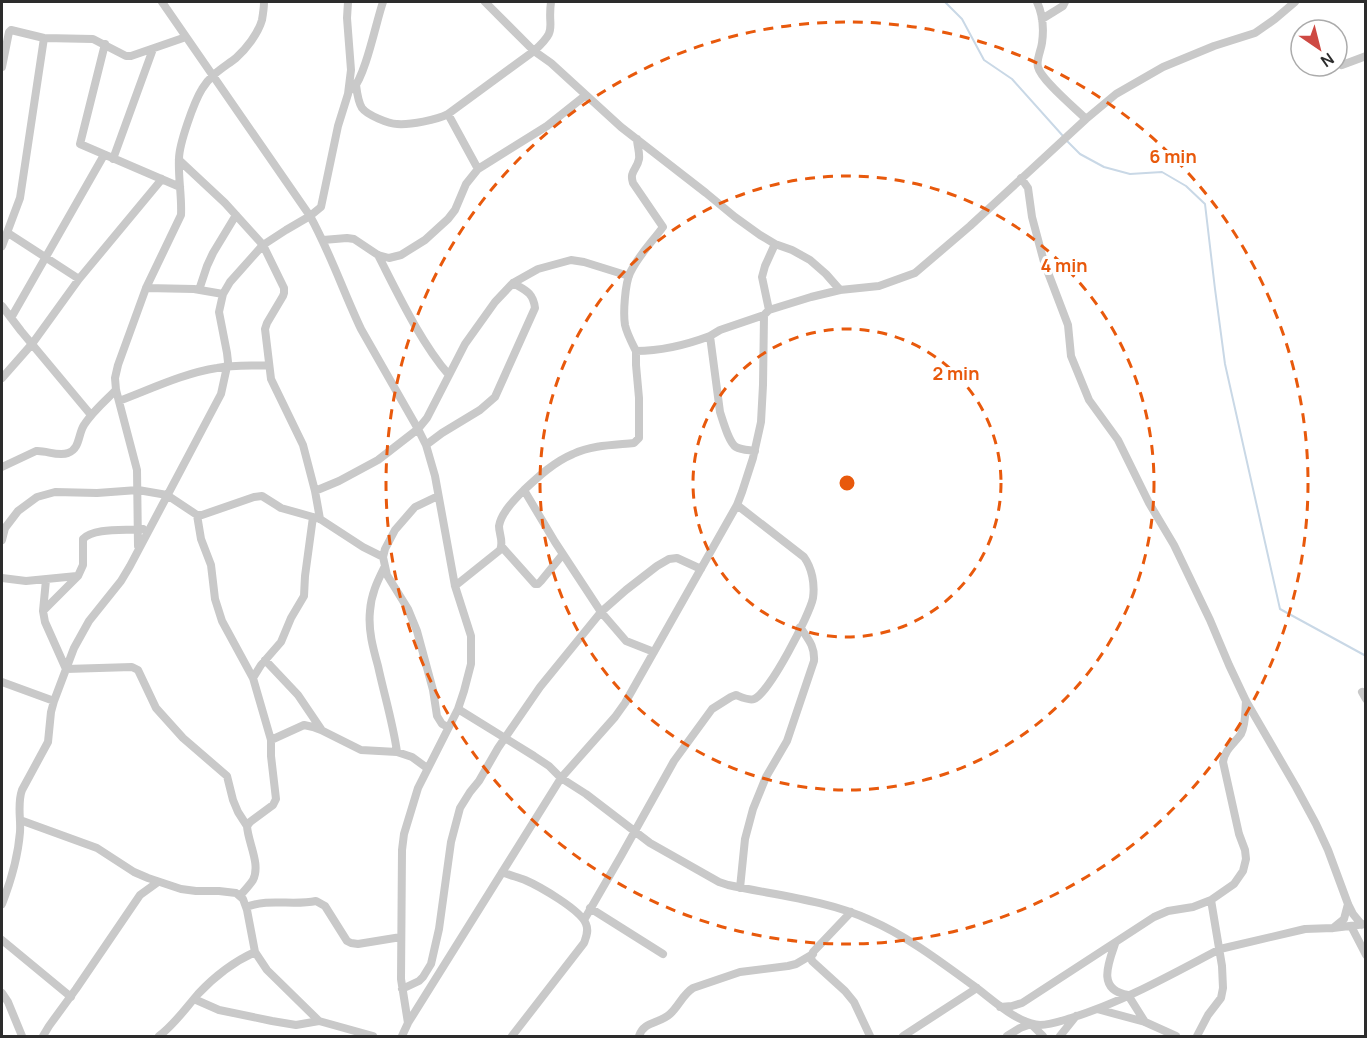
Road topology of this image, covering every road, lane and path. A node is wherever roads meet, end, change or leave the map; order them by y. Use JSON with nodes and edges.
{"nodes":[{"id":1,"x":162,"y":2,"type":"edge"},
{"id":2,"x":264,"y":2,"type":"edge"},
{"id":3,"x":348,"y":2,"type":"edge"},
{"id":4,"x":383,"y":2,"type":"edge"},
{"id":5,"x":485,"y":2,"type":"edge"},
{"id":6,"x":550,"y":2,"type":"edge"},
{"id":7,"x":1037,"y":2,"type":"edge"},
{"id":8,"x":1065,"y":2,"type":"edge"},
{"id":9,"x":1295,"y":2,"type":"edge"},
{"id":10,"x":1042,"y":19,"type":"junction"},
{"id":11,"x":186,"y":36,"type":"junction"},
{"id":12,"x":44,"y":38,"type":"junction"},
{"id":13,"x":105,"y":44,"type":"junction"},
{"id":14,"x":153,"y":49,"type":"junction"},
{"id":15,"x":534,"y":51,"type":"junction"},
{"id":16,"x":1365,"y":56,"type":"edge"},
{"id":17,"x":1349,"y":62,"type":"edge"},
{"id":18,"x":2,"y":68,"type":"edge"},
{"id":19,"x":212,"y":75,"type":"junction"},
{"id":20,"x":356,"y":85,"type":"junction"},
{"id":21,"x":348,"y":94,"type":"junction"},
{"id":22,"x":586,"y":95,"type":"junction"},
{"id":23,"x":448,"y":114,"type":"junction"},
{"id":24,"x":1086,"y":119,"type":"junction"},
{"id":25,"x":637,"y":139,"type":"junction"},
{"id":26,"x":104,"y":155,"type":"junction"},
{"id":27,"x":113,"y":159,"type":"junction"},
{"id":28,"x":179,"y":160,"type":"junction"},
{"id":29,"x":478,"y":169,"type":"junction"},
{"id":30,"x":1021,"y":178,"type":"junction"},
{"id":31,"x":162,"y":180,"type":"junction"},
{"id":32,"x":180,"y":187,"type":"junction"},
{"id":33,"x":236,"y":215,"type":"junction"},
{"id":34,"x":310,"y":216,"type":"junction"},
{"id":35,"x":8,"y":233,"type":"junction"},
{"id":36,"x":323,"y":240,"type":"junction"},
{"id":37,"x":775,"y":244,"type":"junction"},
{"id":38,"x":263,"y":245,"type":"junction"},
{"id":39,"x":2,"y":246,"type":"edge"},
{"id":40,"x":378,"y":255,"type":"junction"},
{"id":41,"x":45,"y":257,"type":"junction"},
{"id":42,"x":629,"y":276,"type":"junction"},
{"id":43,"x":79,"y":279,"type":"junction"},
{"id":44,"x":513,"y":283,"type":"junction"},
{"id":45,"x":146,"y":288,"type":"junction"},
{"id":46,"x":200,"y":290,"type":"junction"},
{"id":47,"x":840,"y":290,"type":"junction"},
{"id":48,"x":223,"y":294,"type":"junction"},
{"id":49,"x":2,"y":306,"type":"edge"},
{"id":50,"x":767,"y":313,"type":"junction"},
{"id":51,"x":11,"y":318,"type":"junction"},
{"id":52,"x":710,"y":336,"type":"junction"},
{"id":53,"x":32,"y":344,"type":"junction"},
{"id":54,"x":636,"y":351,"type":"junction"},
{"id":55,"x":269,"y":365,"type":"junction"},
{"id":56,"x":227,"y":366,"type":"junction"},
{"id":57,"x":449,"y":375,"type":"junction"},
{"id":58,"x":2,"y":378,"type":"edge"},
{"id":59,"x":116,"y":390,"type":"junction"},
{"id":60,"x":119,"y":401,"type":"junction"},
{"id":61,"x":91,"y":415,"type":"junction"},
{"id":62,"x":418,"y":429,"type":"junction"},
{"id":63,"x":426,"y":445,"type":"junction"},
{"id":64,"x":755,"y":451,"type":"junction"},
{"id":65,"x":2,"y":467,"type":"edge"},
{"id":66,"x":138,"y":490,"type":"junction"},
{"id":67,"x":524,"y":490,"type":"junction"},
{"id":68,"x":315,"y":491,"type":"junction"},
{"id":69,"x":167,"y":495,"type":"junction"},
{"id":70,"x":438,"y":496,"type":"junction"},
{"id":71,"x":737,"y":505,"type":"junction"},
{"id":72,"x":197,"y":515,"type":"junction"},
{"id":73,"x":316,"y":518,"type":"junction"},
{"id":74,"x":150,"y":527,"type":"junction"},
{"id":75,"x":138,"y":529,"type":"junction"},
{"id":76,"x":2,"y":540,"type":"edge"},
{"id":77,"x":502,"y":547,"type":"junction"},
{"id":78,"x":138,"y":549,"type":"junction"},
{"id":79,"x":563,"y":554,"type":"junction"},
{"id":80,"x":383,"y":557,"type":"junction"},
{"id":81,"x":384,"y":568,"type":"junction"},
{"id":82,"x":701,"y":569,"type":"junction"},
{"id":83,"x":78,"y":576,"type":"junction"},
{"id":84,"x":2,"y":578,"type":"edge"},
{"id":85,"x":46,"y":580,"type":"junction"},
{"id":86,"x":455,"y":586,"type":"junction"},
{"id":87,"x":43,"y":611,"type":"junction"},
{"id":88,"x":601,"y":612,"type":"junction"},
{"id":89,"x":800,"y":627,"type":"junction"},
{"id":90,"x":654,"y":652,"type":"junction"},
{"id":91,"x":266,"y":660,"type":"junction"},
{"id":92,"x":66,"y":669,"type":"junction"},
{"id":93,"x":253,"y":678,"type":"junction"},
{"id":94,"x":2,"y":682,"type":"edge"},
{"id":95,"x":54,"y":701,"type":"junction"},
{"id":96,"x":1246,"y":701,"type":"junction"},
{"id":97,"x":458,"y":709,"type":"junction"},
{"id":98,"x":448,"y":728,"type":"junction"},
{"id":99,"x":321,"y":730,"type":"junction"},
{"id":100,"x":504,"y":738,"type":"junction"},
{"id":101,"x":271,"y":740,"type":"junction"},
{"id":102,"x":396,"y":752,"type":"junction"},
{"id":103,"x":427,"y":768,"type":"junction"},
{"id":104,"x":561,"y":778,"type":"junction"},
{"id":105,"x":20,"y":820,"type":"junction"},
{"id":106,"x":247,"y":826,"type":"junction"},
{"id":107,"x":634,"y":832,"type":"junction"},
{"id":108,"x":502,"y":872,"type":"junction"},
{"id":109,"x":158,"y":882,"type":"junction"},
{"id":110,"x":740,"y":888,"type":"junction"},
{"id":111,"x":240,"y":896,"type":"junction"},
{"id":112,"x":1211,"y":900,"type":"junction"},
{"id":113,"x":2,"y":904,"type":"edge"},
{"id":114,"x":1348,"y":904,"type":"junction"},
{"id":115,"x":246,"y":907,"type":"junction"},
{"id":116,"x":590,"y":908,"type":"junction"},
{"id":117,"x":851,"y":912,"type":"junction"},
{"id":118,"x":584,"y":920,"type":"junction"},
{"id":119,"x":1364,"y":924,"type":"edge"},
{"id":120,"x":1351,"y":926,"type":"junction"},
{"id":121,"x":1333,"y":928,"type":"junction"},
{"id":122,"x":400,"y":937,"type":"junction"},
{"id":123,"x":2,"y":940,"type":"edge"},
{"id":124,"x":1115,"y":944,"type":"junction"},
{"id":125,"x":1220,"y":949,"type":"junction"},
{"id":126,"x":255,"y":952,"type":"junction"},
{"id":127,"x":663,"y":954,"type":"dead end"},
{"id":128,"x":813,"y":954,"type":"junction"},
{"id":129,"x":1365,"y":955,"type":"edge"},
{"id":130,"x":977,"y":988,"type":"junction"},
{"id":131,"x":402,"y":989,"type":"junction"},
{"id":132,"x":2,"y":993,"type":"edge"},
{"id":133,"x":1128,"y":995,"type":"junction"},
{"id":134,"x":71,"y":997,"type":"junction"},
{"id":135,"x":194,"y":999,"type":"junction"},
{"id":136,"x":999,"y":1007,"type":"junction"},
{"id":137,"x":1096,"y":1009,"type":"junction"},
{"id":138,"x":1076,"y":1016,"type":"junction"},
{"id":139,"x":319,"y":1021,"type":"junction"},
{"id":140,"x":1145,"y":1022,"type":"junction"},
{"id":141,"x":408,"y":1023,"type":"junction"},
{"id":142,"x":1031,"y":1024,"type":"junction"},
{"id":143,"x":22,"y":1036,"type":"edge"},
{"id":144,"x":43,"y":1036,"type":"edge"},
{"id":145,"x":159,"y":1036,"type":"edge"},
{"id":146,"x":373,"y":1036,"type":"edge"},
{"id":147,"x":402,"y":1036,"type":"edge"},
{"id":148,"x":512,"y":1036,"type":"edge"},
{"id":149,"x":639,"y":1036,"type":"edge"},
{"id":150,"x":870,"y":1036,"type":"edge"},
{"id":151,"x":903,"y":1036,"type":"edge"},
{"id":152,"x":1007,"y":1036,"type":"edge"},
{"id":153,"x":1043,"y":1036,"type":"edge"},
{"id":154,"x":1060,"y":1036,"type":"edge"},
{"id":155,"x":1176,"y":1036,"type":"edge"},
{"id":156,"x":1197,"y":1036,"type":"edge"}],
"edges":[{"from":1,"to":11,"type":"street"},
{"from":2,"to":19,"type":"street"},
{"from":3,"to":21,"type":"street"},
{"from":4,"to":20,"type":"street"},
{"from":5,"to":15,"type":"street"},
{"from":6,"to":15,"type":"street"},
{"from":7,"to":10,"type":"street"},
{"from":8,"to":10,"type":"street"},
{"from":9,"to":24,"type":"street"},
{"from":10,"to":24,"type":"street"},
{"from":11,"to":14,"type":"street"},
{"from":11,"to":19,"type":"street"},
{"from":12,"to":13,"type":"street"},
{"from":12,"to":18,"type":"street"},
{"from":12,"to":35,"type":"street"},
{"from":13,"to":14,"type":"street"},
{"from":13,"to":26,"type":"street"},
{"from":14,"to":27,"type":"street"},
{"from":15,"to":22,"type":"street"},
{"from":15,"to":23,"type":"street"},
{"from":16,"to":17,"type":"street"},
{"from":19,"to":28,"type":"street"},
{"from":19,"to":34,"type":"street"},
{"from":20,"to":21,"type":"street"},
{"from":20,"to":23,"type":"street"},
{"from":21,"to":34,"type":"street"},
{"from":22,"to":25,"type":"street"},
{"from":22,"to":29,"type":"street"},
{"from":23,"to":29,"type":"street"},
{"from":24,"to":30,"type":"street"},
{"from":25,"to":37,"type":"street"},
{"from":25,"to":42,"type":"street"},
{"from":26,"to":27,"type":"street"},
{"from":26,"to":41,"type":"street"},
{"from":27,"to":31,"type":"street"},
{"from":28,"to":32,"type":"street"},
{"from":28,"to":33,"type":"street"},
{"from":29,"to":40,"type":"street"},
{"from":30,"to":47,"type":"street"},
{"from":30,"to":96,"type":"street"},
{"from":31,"to":32,"type":"street"},
{"from":31,"to":43,"type":"street"},
{"from":32,"to":45,"type":"street"},
{"from":33,"to":38,"type":"street"},
{"from":33,"to":46,"type":"street"},
{"from":34,"to":36,"type":"street"},
{"from":34,"to":38,"type":"street"},
{"from":35,"to":39,"type":"street"},
{"from":35,"to":41,"type":"street"},
{"from":36,"to":40,"type":"street"},
{"from":36,"to":62,"type":"street"},
{"from":37,"to":47,"type":"street"},
{"from":37,"to":50,"type":"street"},
{"from":38,"to":48,"type":"street"},
{"from":38,"to":55,"type":"street"},
{"from":40,"to":57,"type":"street"},
{"from":41,"to":43,"type":"street"},
{"from":41,"to":51,"type":"street"},
{"from":42,"to":44,"type":"street"},
{"from":42,"to":54,"type":"street"},
{"from":43,"to":53,"type":"street"},
{"from":44,"to":57,"type":"street"},
{"from":44,"to":63,"type":"street"},
{"from":45,"to":46,"type":"street"},
{"from":45,"to":59,"type":"street"},
{"from":46,"to":48,"type":"street"},
{"from":47,"to":50,"type":"street"},
{"from":48,"to":56,"type":"street"},
{"from":49,"to":51,"type":"street"},
{"from":50,"to":52,"type":"street"},
{"from":50,"to":64,"type":"street"},
{"from":51,"to":53,"type":"street"},
{"from":52,"to":54,"type":"street"},
{"from":52,"to":64,"type":"street"},
{"from":53,"to":58,"type":"street"},
{"from":53,"to":61,"type":"street"},
{"from":54,"to":67,"type":"street"},
{"from":55,"to":56,"type":"street"},
{"from":55,"to":68,"type":"street"},
{"from":56,"to":60,"type":"street"},
{"from":56,"to":69,"type":"street"},
{"from":57,"to":62,"type":"street"},
{"from":59,"to":60,"type":"street"},
{"from":59,"to":61,"type":"street"},
{"from":60,"to":66,"type":"street"},
{"from":61,"to":65,"type":"street"},
{"from":62,"to":63,"type":"street"},
{"from":62,"to":68,"type":"street"},
{"from":63,"to":70,"type":"street"},
{"from":64,"to":71,"type":"street"},
{"from":66,"to":69,"type":"street"},
{"from":66,"to":75,"type":"street"},
{"from":66,"to":76,"type":"street"},
{"from":67,"to":77,"type":"street"},
{"from":67,"to":79,"type":"street"},
{"from":68,"to":73,"type":"street"},
{"from":69,"to":72,"type":"street"},
{"from":69,"to":74,"type":"street"},
{"from":70,"to":80,"type":"street"},
{"from":70,"to":86,"type":"street"},
{"from":71,"to":82,"type":"street"},
{"from":71,"to":89,"type":"street"},
{"from":72,"to":73,"type":"street"},
{"from":72,"to":93,"type":"street"},
{"from":73,"to":80,"type":"street"},
{"from":73,"to":91,"type":"street"},
{"from":74,"to":75,"type":"street"},
{"from":74,"to":78,"type":"street"},
{"from":75,"to":78,"type":"street"},
{"from":75,"to":83,"type":"street"},
{"from":77,"to":79,"type":"street"},
{"from":77,"to":86,"type":"street"},
{"from":78,"to":92,"type":"street"},
{"from":79,"to":88,"type":"street"},
{"from":80,"to":81,"type":"street"},
{"from":81,"to":98,"type":"street"},
{"from":81,"to":102,"type":"street"},
{"from":82,"to":88,"type":"street"},
{"from":82,"to":90,"type":"street"},
{"from":83,"to":85,"type":"street"},
{"from":83,"to":87,"type":"street"},
{"from":84,"to":85,"type":"street"},
{"from":85,"to":87,"type":"street"},
{"from":86,"to":97,"type":"street"},
{"from":87,"to":92,"type":"street"},
{"from":88,"to":90,"type":"street"},
{"from":88,"to":100,"type":"street"},
{"from":89,"to":107,"type":"street"},
{"from":89,"to":110,"type":"street"},
{"from":90,"to":104,"type":"street"},
{"from":91,"to":93,"type":"street"},
{"from":91,"to":99,"type":"street"},
{"from":92,"to":95,"type":"street"},
{"from":92,"to":106,"type":"street"},
{"from":93,"to":101,"type":"street"},
{"from":94,"to":95,"type":"street"},
{"from":95,"to":105,"type":"street"},
{"from":96,"to":112,"type":"street"},
{"from":96,"to":114,"type":"street"},
{"from":97,"to":98,"type":"street"},
{"from":97,"to":100,"type":"street"},
{"from":98,"to":103,"type":"street"},
{"from":99,"to":101,"type":"street"},
{"from":99,"to":102,"type":"street"},
{"from":100,"to":104,"type":"street"},
{"from":100,"to":131,"type":"street"},
{"from":101,"to":106,"type":"street"},
{"from":102,"to":103,"type":"street"},
{"from":103,"to":122,"type":"street"},
{"from":104,"to":107,"type":"street"},
{"from":104,"to":108,"type":"street"},
{"from":105,"to":109,"type":"street"},
{"from":105,"to":113,"type":"street"},
{"from":106,"to":111,"type":"street"},
{"from":107,"to":110,"type":"street"},
{"from":107,"to":116,"type":"street"},
{"from":108,"to":118,"type":"street"},
{"from":108,"to":141,"type":"street"},
{"from":109,"to":111,"type":"street"},
{"from":109,"to":134,"type":"street"},
{"from":110,"to":117,"type":"street"},
{"from":111,"to":115,"type":"street"},
{"from":112,"to":124,"type":"street"},
{"from":112,"to":125,"type":"street"},
{"from":114,"to":119,"type":"street"},
{"from":114,"to":121,"type":"street"},
{"from":115,"to":122,"type":"street"},
{"from":115,"to":126,"type":"street"},
{"from":116,"to":118,"type":"street"},
{"from":116,"to":127,"type":"street"},
{"from":117,"to":128,"type":"street"},
{"from":117,"to":130,"type":"street"},
{"from":118,"to":148,"type":"street"},
{"from":119,"to":120,"type":"street"},
{"from":120,"to":121,"type":"street"},
{"from":120,"to":129,"type":"street"},
{"from":121,"to":125,"type":"street"},
{"from":122,"to":131,"type":"street"},
{"from":123,"to":134,"type":"street"},
{"from":124,"to":133,"type":"street"},
{"from":124,"to":136,"type":"street"},
{"from":125,"to":133,"type":"street"},
{"from":125,"to":156,"type":"street"},
{"from":126,"to":135,"type":"street"},
{"from":126,"to":139,"type":"street"},
{"from":128,"to":149,"type":"street"},
{"from":128,"to":150,"type":"street"},
{"from":130,"to":136,"type":"street"},
{"from":130,"to":151,"type":"street"},
{"from":131,"to":141,"type":"street"},
{"from":132,"to":143,"type":"street"},
{"from":133,"to":137,"type":"street"},
{"from":133,"to":140,"type":"street"},
{"from":134,"to":144,"type":"street"},
{"from":135,"to":139,"type":"street"},
{"from":135,"to":145,"type":"street"},
{"from":136,"to":142,"type":"street"},
{"from":137,"to":138,"type":"street"},
{"from":137,"to":140,"type":"street"},
{"from":138,"to":142,"type":"street"},
{"from":138,"to":154,"type":"street"},
{"from":139,"to":146,"type":"street"},
{"from":140,"to":155,"type":"street"},
{"from":141,"to":147,"type":"street"},
{"from":142,"to":152,"type":"street"},
{"from":142,"to":153,"type":"street"}]}
